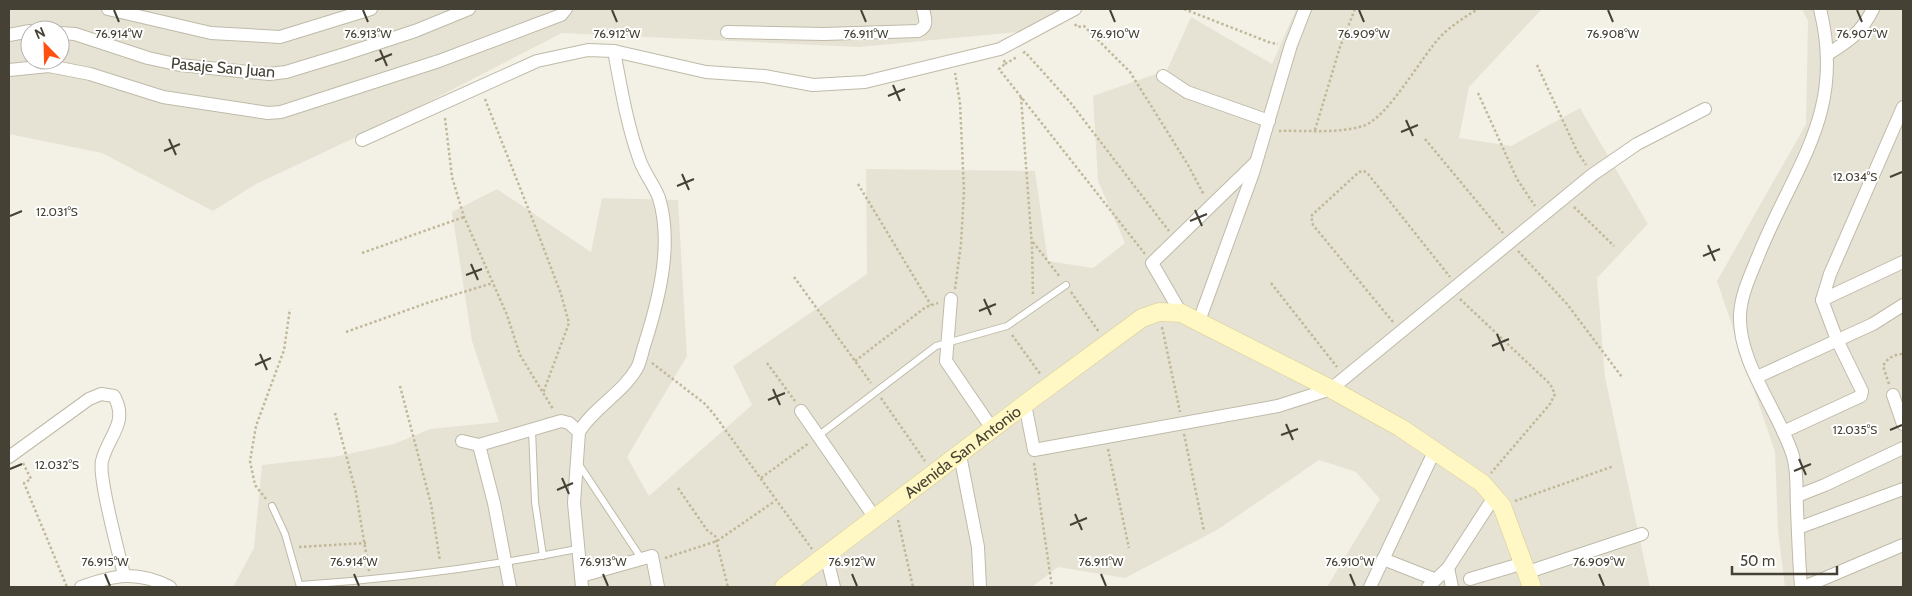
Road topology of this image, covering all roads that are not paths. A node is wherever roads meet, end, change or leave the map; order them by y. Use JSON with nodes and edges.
{"nodes":[{"id":1,"x":108,"y":9,"type":"edge"},
{"id":2,"x":371,"y":9,"type":"edge"},
{"id":3,"x":469,"y":9,"type":"edge"},
{"id":4,"x":566,"y":9,"type":"edge"},
{"id":5,"x":922,"y":9,"type":"edge"},
{"id":6,"x":1304,"y":9,"type":"edge"},
{"id":7,"x":1820,"y":9,"type":"edge"},
{"id":8,"x":1873,"y":9,"type":"edge"},
{"id":9,"x":1070,"y":12,"type":"edge"},
{"id":10,"x":727,"y":32,"type":"dead end"},
{"id":11,"x":70,"y":34,"type":"edge"},
{"id":12,"x":614,"y":50,"type":"junction"},
{"id":13,"x":1828,"y":54,"type":"junction"},
{"id":14,"x":9,"y":70,"type":"edge"},
{"id":15,"x":1163,"y":76,"type":"dead end"},
{"id":16,"x":1903,"y":107,"type":"edge"},
{"id":17,"x":1705,"y":109,"type":"dead end"},
{"id":18,"x":1267,"y":126,"type":"junction"},
{"id":19,"x":362,"y":140,"type":"dead end"},
{"id":20,"x":1257,"y":162,"type":"junction"},
{"id":21,"x":1903,"y":262,"type":"edge"},
{"id":22,"x":1066,"y":285,"type":"dead end"},
{"id":23,"x":950,"y":299,"type":"road end"},
{"id":24,"x":1822,"y":300,"type":"junction"},
{"id":25,"x":1903,"y":305,"type":"edge"},
{"id":26,"x":1181,"y":313,"type":"junction"},
{"id":27,"x":1199,"y":321,"type":"junction"},
{"id":28,"x":1837,"y":340,"type":"junction"},
{"id":29,"x":946,"y":345,"type":"junction"},
{"id":30,"x":1757,"y":377,"type":"junction"},
{"id":31,"x":1331,"y":389,"type":"junction"},
{"id":32,"x":1893,"y":395,"type":"road end"},
{"id":33,"x":1025,"y":404,"type":"junction"},
{"id":34,"x":801,"y":411,"type":"road end"},
{"id":35,"x":1903,"y":424,"type":"edge"},
{"id":36,"x":532,"y":430,"type":"junction"},
{"id":37,"x":993,"y":430,"type":"junction"},
{"id":38,"x":579,"y":432,"type":"junction"},
{"id":39,"x":1783,"y":432,"type":"junction"},
{"id":40,"x":818,"y":436,"type":"junction"},
{"id":41,"x":462,"y":441,"type":"dead end"},
{"id":42,"x":479,"y":445,"type":"junction"},
{"id":43,"x":1903,"y":448,"type":"edge"},
{"id":44,"x":1434,"y":452,"type":"junction"},
{"id":45,"x":13,"y":455,"type":"edge"},
{"id":46,"x":960,"y":455,"type":"junction"},
{"id":47,"x":577,"y":462,"type":"junction"},
{"id":48,"x":1903,"y":489,"type":"edge"},
{"id":49,"x":1493,"y":495,"type":"junction"},
{"id":50,"x":1797,"y":496,"type":"junction"},
{"id":51,"x":272,"y":506,"type":"road end"},
{"id":52,"x":875,"y":518,"type":"junction"},
{"id":53,"x":1798,"y":528,"type":"junction"},
{"id":54,"x":1642,"y":534,"type":"dead end"},
{"id":55,"x":1903,"y":545,"type":"edge"},
{"id":56,"x":577,"y":549,"type":"junction"},
{"id":57,"x":542,"y":556,"type":"junction"},
{"id":58,"x":823,"y":558,"type":"junction"},
{"id":59,"x":649,"y":559,"type":"junction"},
{"id":60,"x":1383,"y":559,"type":"junction"},
{"id":61,"x":504,"y":562,"type":"junction"},
{"id":62,"x":1448,"y":568,"type":"junction"},
{"id":63,"x":1528,"y":574,"type":"edge"},
{"id":64,"x":124,"y":575,"type":"junction"},
{"id":65,"x":1470,"y":579,"type":"dead end"},
{"id":66,"x":582,"y":582,"type":"edge"},
{"id":67,"x":1431,"y":583,"type":"edge"},
{"id":68,"x":300,"y":586,"type":"edge"},
{"id":69,"x":80,"y":587,"type":"edge"},
{"id":70,"x":170,"y":587,"type":"edge"},
{"id":71,"x":510,"y":587,"type":"edge"},
{"id":72,"x":658,"y":587,"type":"edge"},
{"id":73,"x":784,"y":587,"type":"edge"},
{"id":74,"x":834,"y":587,"type":"edge"},
{"id":75,"x":980,"y":587,"type":"edge"},
{"id":76,"x":1370,"y":587,"type":"edge"},
{"id":77,"x":1452,"y":587,"type":"edge"},
{"id":78,"x":1802,"y":587,"type":"edge"}],
"edges":[{"from":1,"to":2,"type":"street"},
{"from":3,"to":11,"type":"street","name":"Pasaje San Juan"},
{"from":4,"to":14,"type":"street"},
{"from":5,"to":10,"type":"street"},
{"from":6,"to":18,"type":"street"},
{"from":7,"to":13,"type":"street"},
{"from":8,"to":13,"type":"street"},
{"from":9,"to":12,"type":"street"},
{"from":12,"to":19,"type":"street"},
{"from":12,"to":38,"type":"street"},
{"from":13,"to":30,"type":"street"},
{"from":15,"to":18,"type":"street"},
{"from":16,"to":24,"type":"street"},
{"from":17,"to":31,"type":"street"},
{"from":18,"to":20,"type":"street"},
{"from":20,"to":26,"type":"street"},
{"from":20,"to":27,"type":"street"},
{"from":21,"to":24,"type":"street"},
{"from":22,"to":29,"type":"lane"},
{"from":23,"to":29,"type":"street"},
{"from":24,"to":28,"type":"street"},
{"from":25,"to":28,"type":"street"},
{"from":26,"to":27,"type":"street"},
{"from":26,"to":33,"type":"street","name":"Avenida San Antonio"},
{"from":27,"to":31,"type":"street"},
{"from":28,"to":30,"type":"street"},
{"from":28,"to":39,"type":"street"},
{"from":29,"to":37,"type":"street"},
{"from":29,"to":40,"type":"lane"},
{"from":30,"to":39,"type":"street"},
{"from":31,"to":33,"type":"street"},
{"from":31,"to":44,"type":"street"},
{"from":32,"to":35,"type":"street"},
{"from":33,"to":37,"type":"street","name":"Avenida San Antonio"},
{"from":34,"to":40,"type":"street"},
{"from":36,"to":38,"type":"street"},
{"from":36,"to":42,"type":"street"},
{"from":36,"to":57,"type":"lane"},
{"from":37,"to":46,"type":"street","name":"Avenida San Antonio"},
{"from":38,"to":47,"type":"street"},
{"from":39,"to":50,"type":"street"},
{"from":40,"to":52,"type":"street"},
{"from":41,"to":42,"type":"street"},
{"from":42,"to":61,"type":"street"},
{"from":43,"to":50,"type":"street"},
{"from":44,"to":49,"type":"street"},
{"from":44,"to":60,"type":"street"},
{"from":45,"to":64,"type":"street"},
{"from":46,"to":52,"type":"street","name":"Avenida San Antonio"},
{"from":46,"to":75,"type":"street"},
{"from":47,"to":56,"type":"street"},
{"from":47,"to":59,"type":"lane"},
{"from":48,"to":53,"type":"street"},
{"from":49,"to":62,"type":"street"},
{"from":49,"to":63,"type":"street"},
{"from":50,"to":53,"type":"street"},
{"from":51,"to":68,"type":"lane"},
{"from":52,"to":58,"type":"street","name":"Avenida San Antonio"},
{"from":53,"to":78,"type":"street"},
{"from":54,"to":63,"type":"street"},
{"from":55,"to":78,"type":"street"},
{"from":56,"to":57,"type":"lane"},
{"from":56,"to":66,"type":"street"},
{"from":57,"to":61,"type":"lane"},
{"from":58,"to":73,"type":"street","name":"Avenida San Antonio"},
{"from":58,"to":74,"type":"street"},
{"from":59,"to":66,"type":"street"},
{"from":59,"to":72,"type":"street"},
{"from":60,"to":67,"type":"street"},
{"from":60,"to":76,"type":"street"},
{"from":61,"to":68,"type":"lane"},
{"from":61,"to":71,"type":"street"},
{"from":62,"to":67,"type":"street"},
{"from":62,"to":77,"type":"street"},
{"from":63,"to":65,"type":"street"},
{"from":64,"to":69,"type":"street"},
{"from":64,"to":70,"type":"street"}]}
